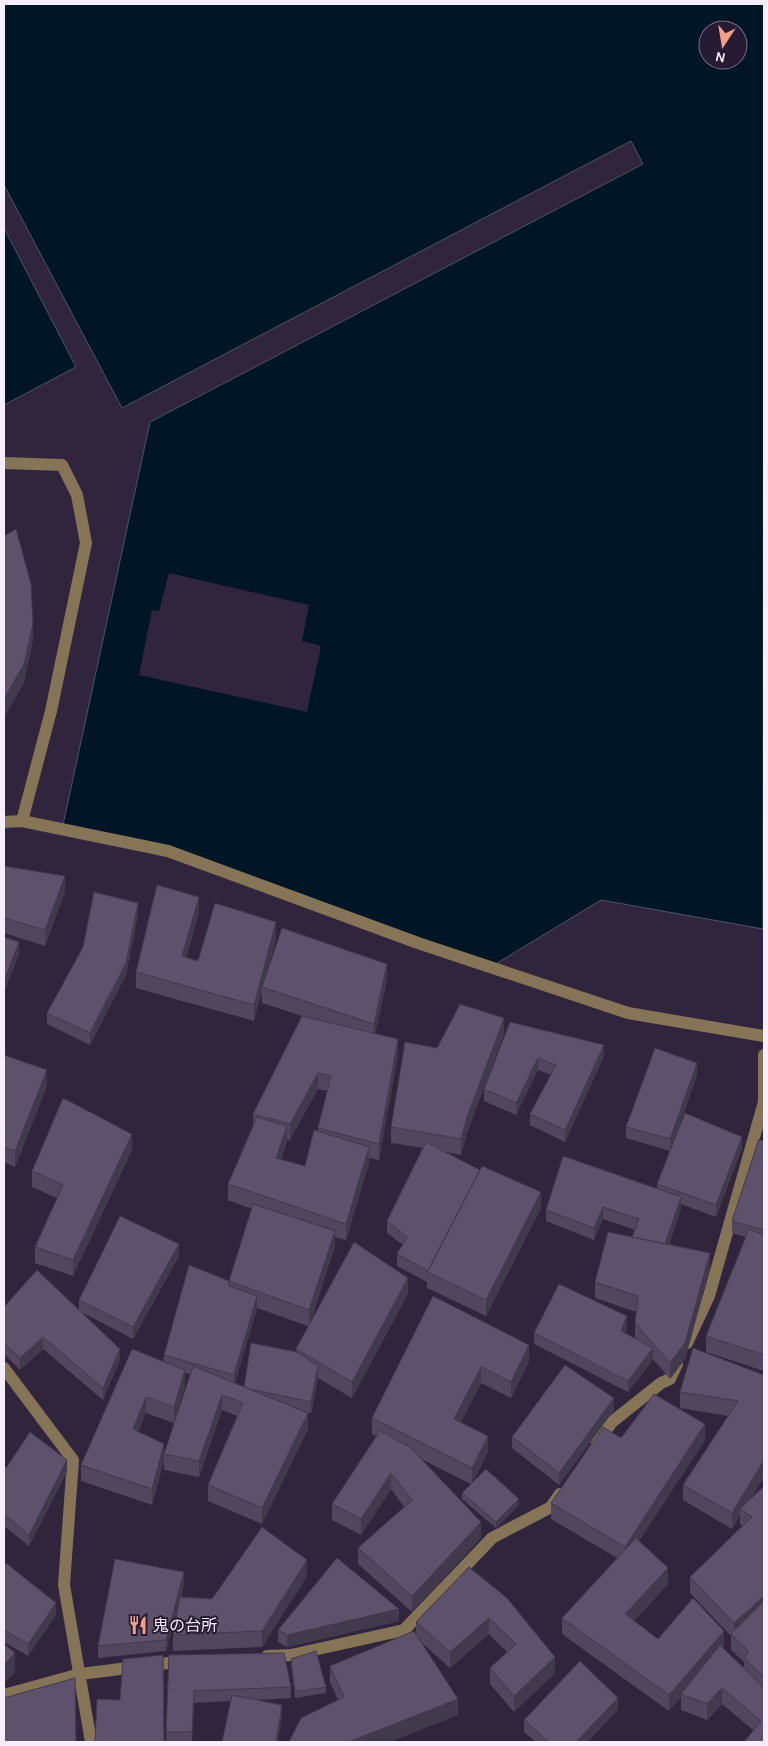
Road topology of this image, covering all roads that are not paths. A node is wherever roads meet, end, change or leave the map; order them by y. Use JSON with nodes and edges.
{"nodes":[{"id":1,"x":4,"y":463,"type":"edge"},
{"id":2,"x":22,"y":821,"type":"junction"},
{"id":3,"x":4,"y":822,"type":"edge"},
{"id":4,"x":764,"y":1036,"type":"edge"},
{"id":5,"x":764,"y":1055,"type":"edge"},
{"id":6,"x":4,"y":1368,"type":"edge"},
{"id":7,"x":589,"y":1453,"type":"edge"},
{"id":8,"x":567,"y":1484,"type":"edge"},
{"id":9,"x":253,"y":1657,"type":"edge"},
{"id":10,"x":196,"y":1661,"type":"edge"},
{"id":11,"x":80,"y":1674,"type":"junction"},
{"id":12,"x":4,"y":1695,"type":"edge"},
{"id":13,"x":91,"y":1742,"type":"edge"}],
"edges":[{"from":1,"to":2,"type":"street"},
{"from":2,"to":3,"type":"street"},
{"from":2,"to":4,"type":"street"},
{"from":5,"to":7,"type":"street"},
{"from":6,"to":11,"type":"street"},
{"from":8,"to":9,"type":"street"},
{"from":10,"to":11,"type":"street"},
{"from":11,"to":12,"type":"street"},
{"from":11,"to":13,"type":"street"}]}
